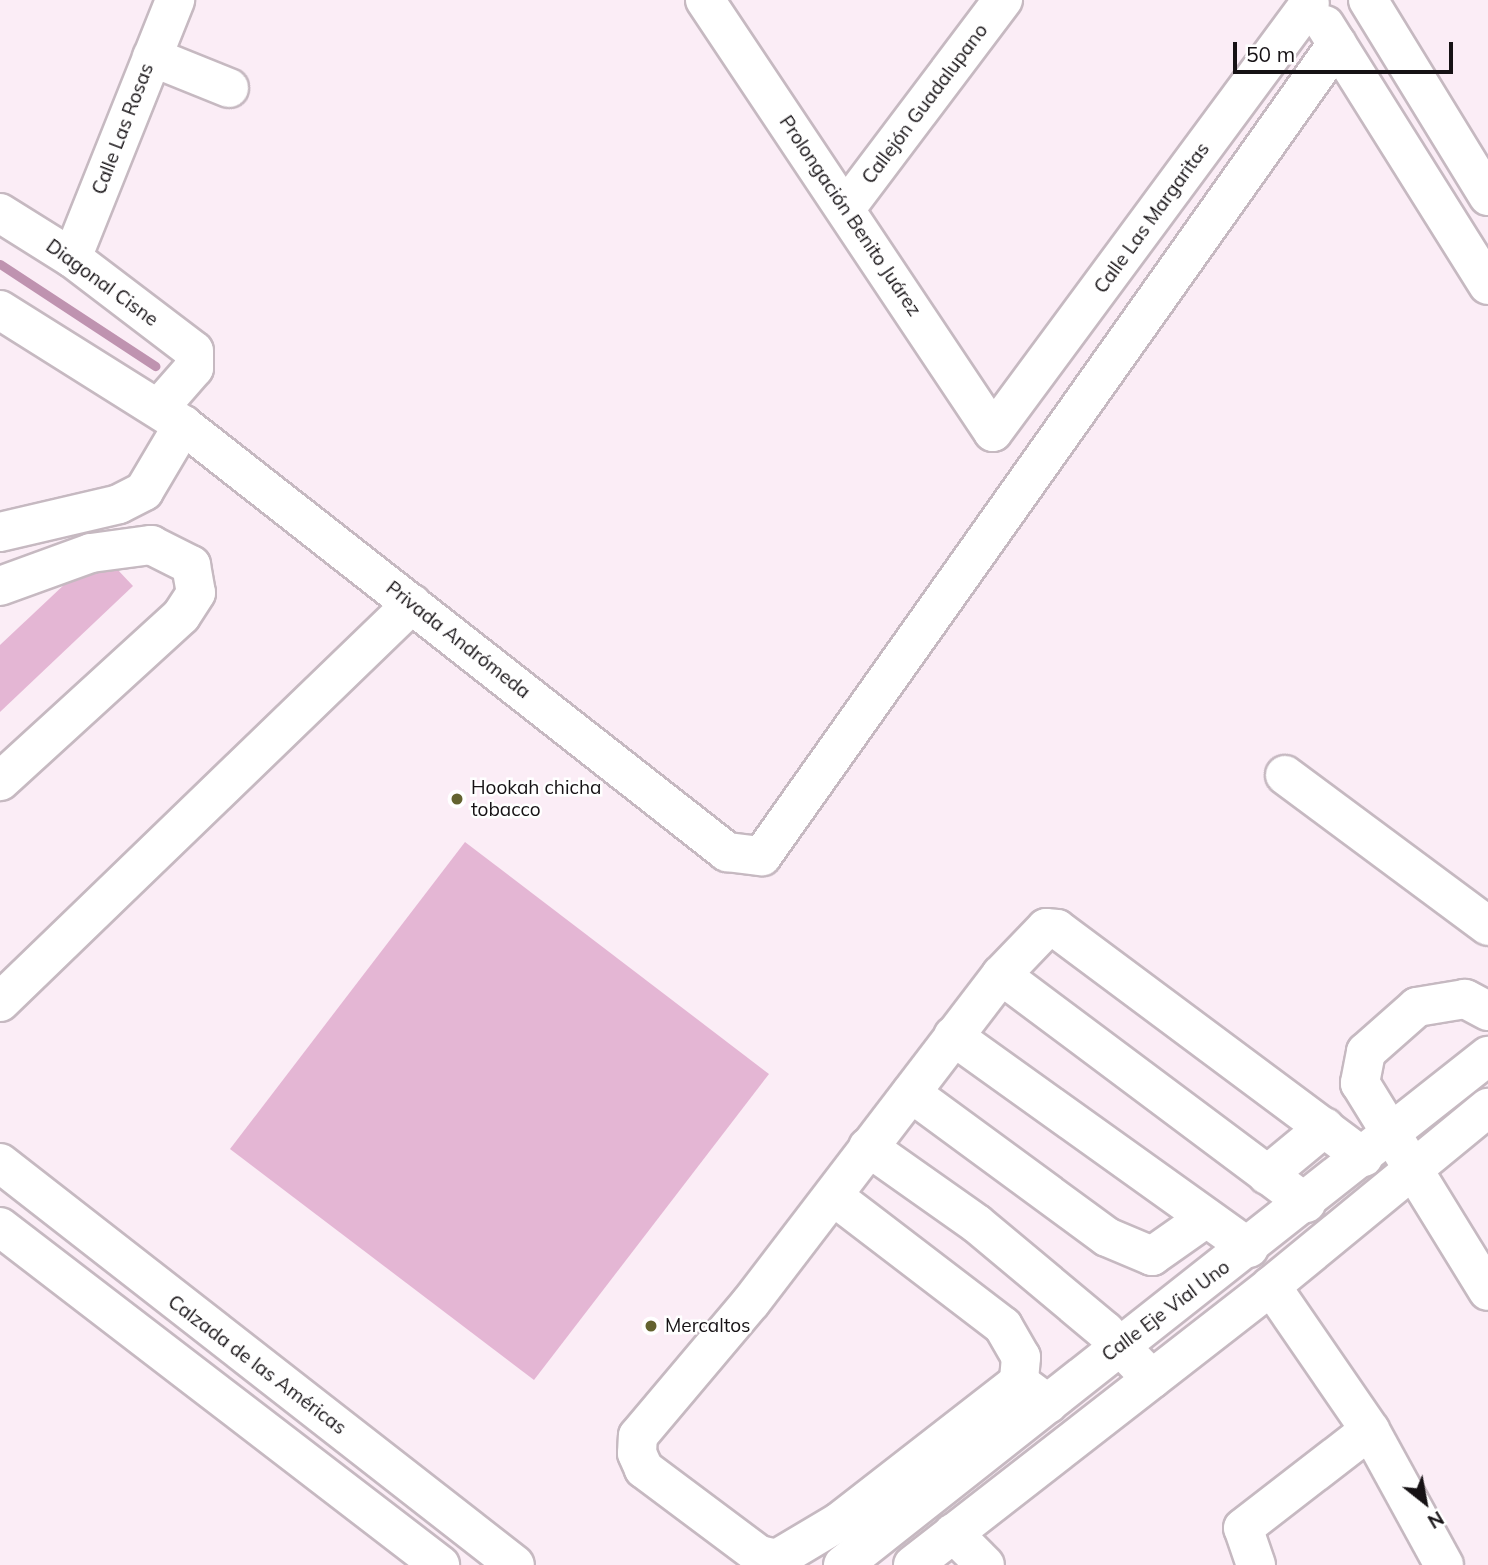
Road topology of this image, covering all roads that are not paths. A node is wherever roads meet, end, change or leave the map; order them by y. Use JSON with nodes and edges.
{"nodes":[{"id":1,"x":175,"y":0,"type":"edge"},
{"id":2,"x":705,"y":0,"type":"edge"},
{"id":3,"x":1003,"y":0,"type":"edge"},
{"id":4,"x":1368,"y":0,"type":"edge"},
{"id":5,"x":1310,"y":1,"type":"edge"},
{"id":6,"x":1337,"y":44,"type":"junction"},
{"id":7,"x":152,"y":57,"type":"junction"},
{"id":8,"x":229,"y":88,"type":"dead end"},
{"id":9,"x":1488,"y":196,"type":"edge"},
{"id":10,"x":846,"y":208,"type":"junction"},
{"id":11,"x":0,"y":214,"type":"edge"},
{"id":12,"x":72,"y":258,"type":"junction"},
{"id":13,"x":1488,"y":285,"type":"edge"},
{"id":14,"x":0,"y":310,"type":"edge"},
{"id":15,"x":171,"y":416,"type":"junction"},
{"id":16,"x":993,"y":432,"type":"joint"},
{"id":17,"x":0,"y":532,"type":"edge"},
{"id":18,"x":0,"y":586,"type":"edge"},
{"id":19,"x":412,"y":604,"type":"junction"},
{"id":20,"x":1285,"y":775,"type":"dead end"},
{"id":21,"x":0,"y":781,"type":"edge"},
{"id":22,"x":1488,"y":926,"type":"edge"},
{"id":23,"x":1001,"y":975,"type":"junction"},
{"id":24,"x":0,"y":1002,"type":"edge"},
{"id":25,"x":1488,"y":1011,"type":"edge"},
{"id":26,"x":953,"y":1036,"type":"junction"},
{"id":27,"x":1488,"y":1056,"type":"edge"},
{"id":28,"x":911,"y":1093,"type":"junction"},
{"id":29,"x":1488,"y":1108,"type":"edge"},
{"id":30,"x":1325,"y":1127,"type":"junction"},
{"id":31,"x":1376,"y":1146,"type":"junction"},
{"id":32,"x":868,"y":1147,"type":"junction"},
{"id":33,"x":0,"y":1163,"type":"edge"},
{"id":34,"x":1416,"y":1165,"type":"junction"},
{"id":35,"x":1267,"y":1175,"type":"junction"},
{"id":36,"x":833,"y":1196,"type":"junction"},
{"id":37,"x":1306,"y":1203,"type":"junction"},
{"id":38,"x":1206,"y":1218,"type":"junction"},
{"id":39,"x":0,"y":1227,"type":"edge"},
{"id":40,"x":1249,"y":1248,"type":"junction"},
{"id":41,"x":1271,"y":1286,"type":"junction"},
{"id":42,"x":1488,"y":1291,"type":"edge"},
{"id":43,"x":1121,"y":1345,"type":"junction"},
{"id":44,"x":1152,"y":1379,"type":"junction"},
{"id":45,"x":1033,"y":1393,"type":"junction"},
{"id":46,"x":1370,"y":1430,"type":"junction"},
{"id":47,"x":953,"y":1533,"type":"junction"},
{"id":48,"x":440,"y":1565,"type":"edge"},
{"id":49,"x":515,"y":1565,"type":"edge"},
{"id":50,"x":842,"y":1565,"type":"edge"},
{"id":51,"x":912,"y":1565,"type":"edge"},
{"id":52,"x":985,"y":1565,"type":"edge"},
{"id":53,"x":1256,"y":1565,"type":"edge"},
{"id":54,"x":1444,"y":1565,"type":"edge"}],
"edges":[{"from":1,"to":7,"type":"street","name":"Calle Las Rosas"},
{"from":2,"to":10,"type":"street","name":"Prolongación Benito Juárez"},
{"from":3,"to":10,"type":"street","name":"Callejón Guadalupano"},
{"from":4,"to":9,"type":"street"},
{"from":5,"to":6,"type":"street"},
{"from":5,"to":16,"type":"street","name":"Calle Las Margaritas"},
{"from":6,"to":13,"type":"street"},
{"from":6,"to":19,"type":"street","name":"Privada Andrómeda"},
{"from":7,"to":8,"type":"street"},
{"from":7,"to":12,"type":"street","name":"Calle Las Rosas"},
{"from":10,"to":16,"type":"street","name":"Prolongación Benito Juárez"},
{"from":11,"to":12,"type":"street","name":"Diagonal Cisne"},
{"from":12,"to":15,"type":"street","name":"Diagonal Cisne"},
{"from":14,"to":15,"type":"street"},
{"from":15,"to":17,"type":"street"},
{"from":15,"to":19,"type":"street","name":"Privada Andrómeda"},
{"from":18,"to":21,"type":"street"},
{"from":19,"to":24,"type":"street"},
{"from":20,"to":22,"type":"street"},
{"from":23,"to":26,"type":"street"},
{"from":23,"to":30,"type":"street"},
{"from":23,"to":35,"type":"street"},
{"from":25,"to":31,"type":"street"},
{"from":26,"to":28,"type":"street"},
{"from":26,"to":38,"type":"street"},
{"from":27,"to":31,"type":"street","name":"Calle Eje Vial Uno"},
{"from":28,"to":32,"type":"street"},
{"from":28,"to":38,"type":"street"},
{"from":29,"to":34,"type":"street"},
{"from":30,"to":31,"type":"street"},
{"from":30,"to":35,"type":"street"},
{"from":31,"to":34,"type":"street"},
{"from":31,"to":37,"type":"street","name":"Calle Eje Vial Uno"},
{"from":32,"to":36,"type":"street"},
{"from":32,"to":43,"type":"street"},
{"from":33,"to":49,"type":"street","name":"Calzada de las Américas"},
{"from":34,"to":41,"type":"street"},
{"from":34,"to":42,"type":"street"},
{"from":35,"to":37,"type":"street"},
{"from":36,"to":45,"type":"street"},
{"from":36,"to":45,"type":"street"},
{"from":37,"to":40,"type":"street","name":"Calle Eje Vial Uno"},
{"from":38,"to":40,"type":"street"},
{"from":39,"to":48,"type":"street"},
{"from":40,"to":43,"type":"street","name":"Calle Eje Vial Uno"},
{"from":41,"to":44,"type":"street"},
{"from":41,"to":46,"type":"street"},
{"from":43,"to":44,"type":"street"},
{"from":43,"to":45,"type":"street","name":"Calle Eje Vial Uno"},
{"from":44,"to":47,"type":"street"},
{"from":45,"to":50,"type":"street","name":"Calle Eje Vial Uno"},
{"from":46,"to":53,"type":"street"},
{"from":46,"to":54,"type":"street"},
{"from":47,"to":51,"type":"street"},
{"from":47,"to":52,"type":"street"}]}
